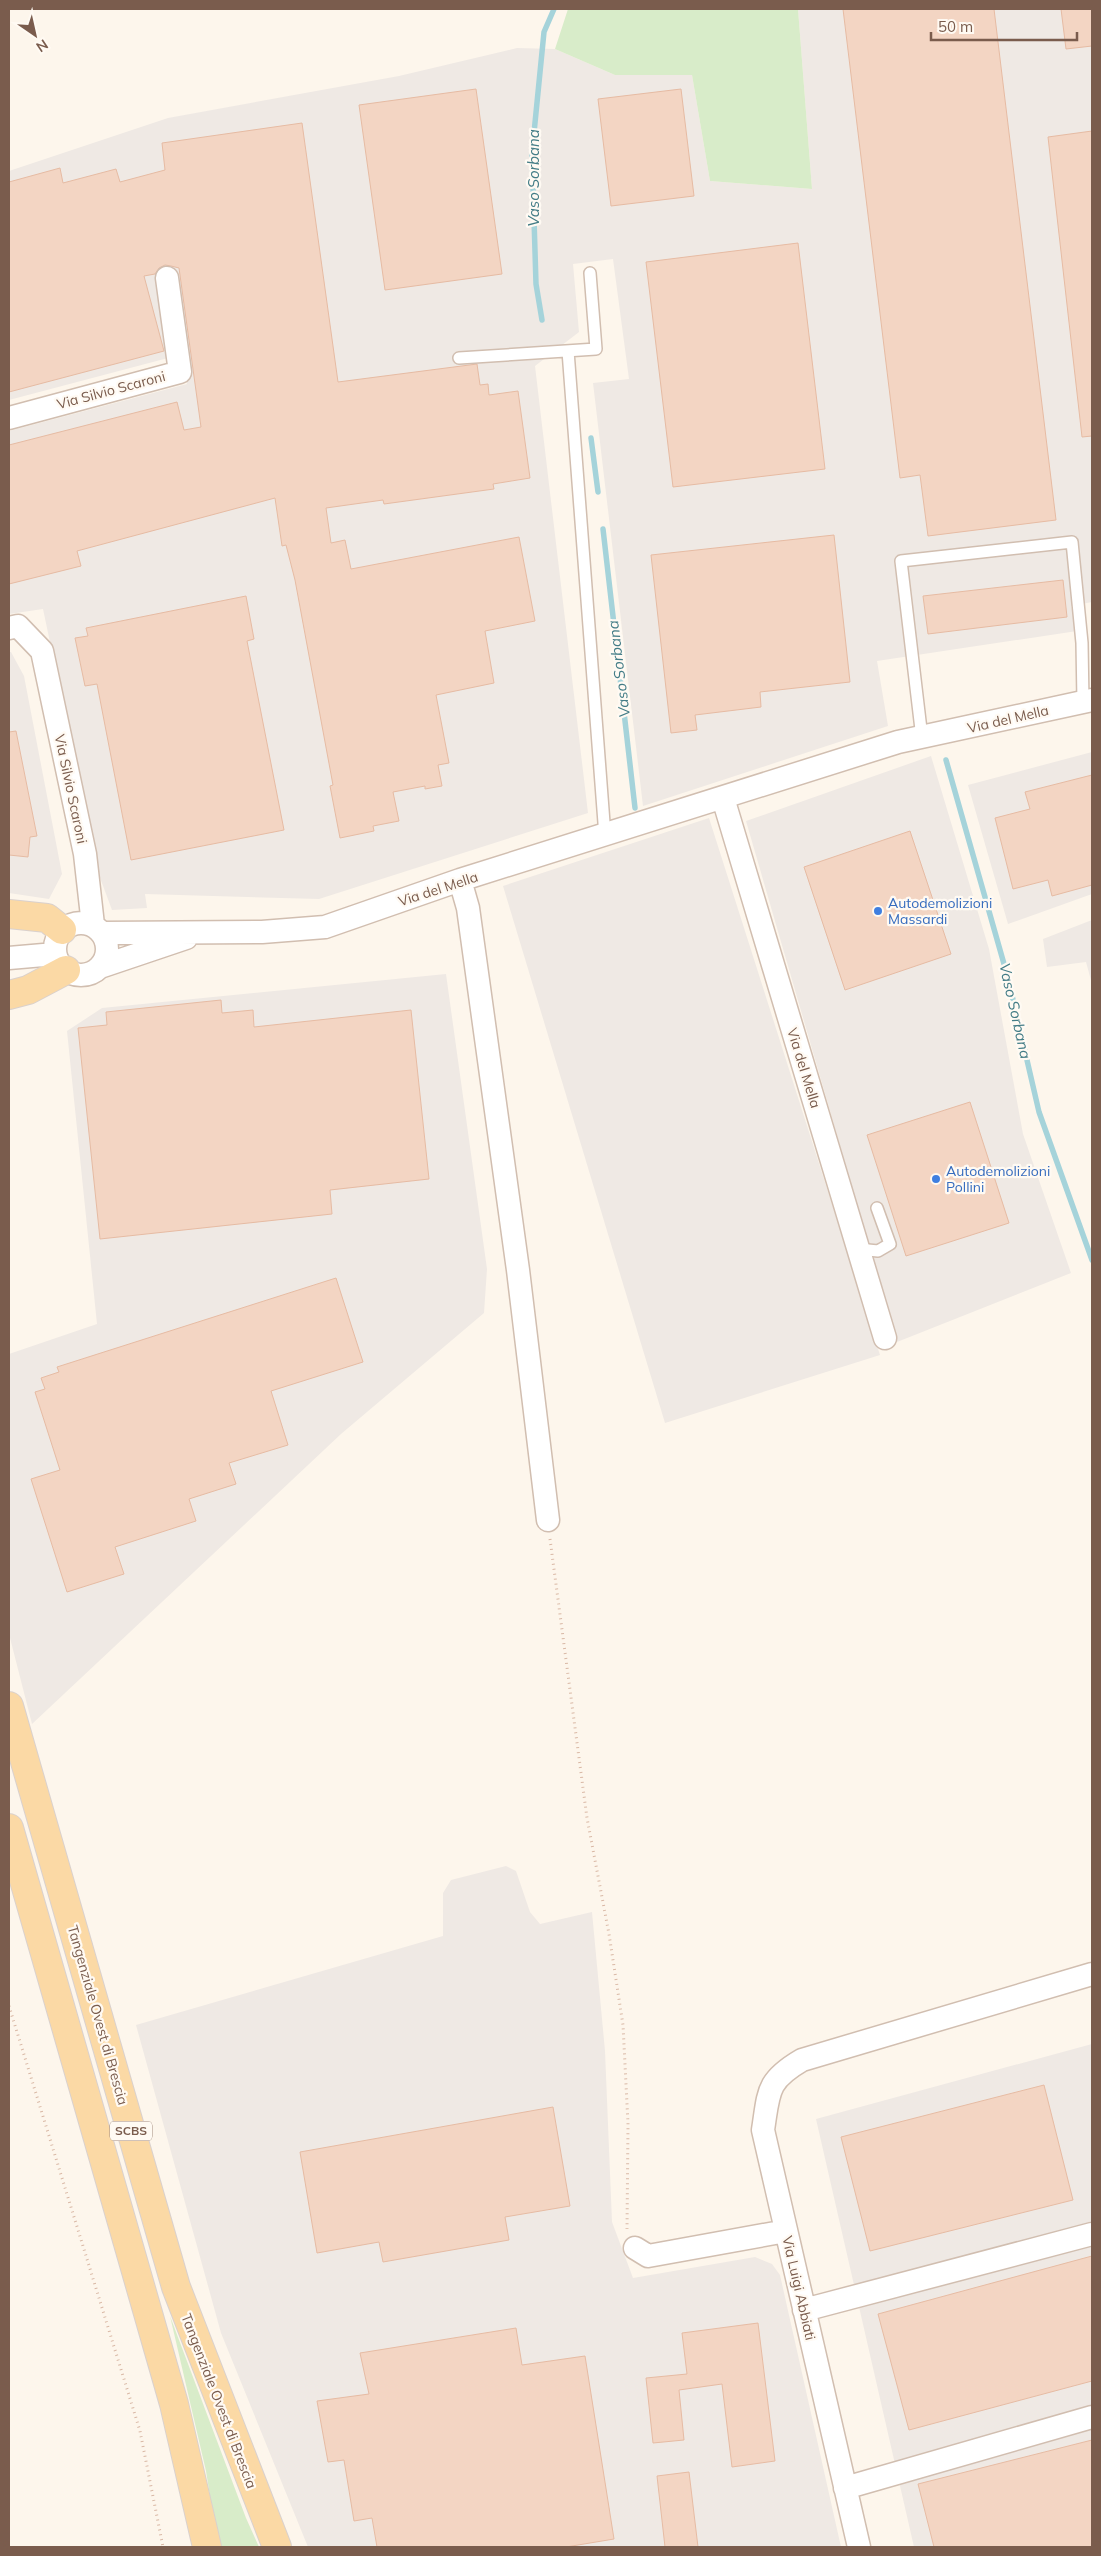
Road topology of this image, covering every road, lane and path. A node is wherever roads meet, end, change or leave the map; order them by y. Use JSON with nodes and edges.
{"nodes":[{"id":1,"x":590,"y":273,"type":"dead end"},
{"id":2,"x":166,"y":278,"type":"dead end"},
{"id":3,"x":568,"y":351,"type":"junction"},
{"id":4,"x":459,"y":358,"type":"dead end"},
{"id":5,"x":9,"y":418,"type":"edge"},
{"id":6,"x":9,"y":628,"type":"edge"},
{"id":7,"x":1088,"y":701,"type":"edge"},
{"id":8,"x":922,"y":738,"type":"junction"},
{"id":9,"x":723,"y":798,"type":"junction"},
{"id":10,"x":605,"y":836,"type":"junction"},
{"id":11,"x":460,"y":880,"type":"junction"},
{"id":12,"x":9,"y":914,"type":"edge"},
{"id":13,"x":206,"y":931,"type":"junction"},
{"id":14,"x":76,"y":939,"type":"junction"},
{"id":15,"x":9,"y":958,"type":"edge"},
{"id":16,"x":100,"y":967,"type":"junction"},
{"id":17,"x":9,"y":995,"type":"edge"},
{"id":18,"x":878,"y":1208,"type":"dead end"},
{"id":19,"x":858,"y":1249,"type":"junction"},
{"id":20,"x":885,"y":1338,"type":"dead end"},
{"id":21,"x":548,"y":1520,"type":"joint"},
{"id":22,"x":9,"y":1706,"type":"edge"},
{"id":23,"x":9,"y":1828,"type":"edge"},
{"id":24,"x":1092,"y":1974,"type":"edge"},
{"id":25,"x":9,"y":2006,"type":"edge"},
{"id":26,"x":786,"y":2231,"type":"junction"},
{"id":27,"x":1092,"y":2234,"type":"edge"},
{"id":28,"x":634,"y":2248,"type":"joint"},
{"id":29,"x":804,"y":2310,"type":"junction"},
{"id":30,"x":1092,"y":2417,"type":"edge"},
{"id":31,"x":845,"y":2488,"type":"junction"},
{"id":32,"x":163,"y":2547,"type":"edge"},
{"id":33,"x":207,"y":2547,"type":"edge"},
{"id":34,"x":277,"y":2547,"type":"edge"},
{"id":35,"x":859,"y":2547,"type":"edge"}],
"edges":[{"from":1,"to":3,"type":"lane"},
{"from":2,"to":5,"type":"street","name":"Via Silvio Scaroni"},
{"from":3,"to":4,"type":"lane"},
{"from":3,"to":10,"type":"lane"},
{"from":6,"to":14,"type":"street","name":"Via Silvio Scaroni"},
{"from":7,"to":8,"type":"street","name":"Via del Mella"},
{"from":7,"to":8,"type":"lane"},
{"from":8,"to":9,"type":"street","name":"Via del Mella"},
{"from":9,"to":10,"type":"street","name":"Via del Mella"},
{"from":9,"to":19,"type":"street","name":"Via del Mella"},
{"from":10,"to":11,"type":"street","name":"Via del Mella"},
{"from":11,"to":13,"type":"street","name":"Via del Mella"},
{"from":11,"to":21,"type":"street"},
{"from":12,"to":14,"type":"main road"},
{"from":13,"to":14,"type":"street","name":"Via del Mella"},
{"from":13,"to":16,"type":"street","name":"Via del Mella"},
{"from":14,"to":15,"type":"street","name":"Via del Mella"},
{"from":14,"to":16,"type":"street","name":"Via Silvio Scaroni"},
{"from":14,"to":16,"type":"street","name":"Via del Mella"},
{"from":14,"to":17,"type":"main road"},
{"from":18,"to":19,"type":"lane"},
{"from":19,"to":20,"type":"street","name":"Via del Mella"},
{"from":21,"to":28,"type":"path"},
{"from":22,"to":34,"type":"main road","name":"Tangenziale Ovest di Brescia","number":"SCBS"},
{"from":23,"to":33,"type":"main road","number":"SCBS"},
{"from":24,"to":26,"type":"street","name":"Via Luigi Abbiati"},
{"from":25,"to":32,"type":"path"},
{"from":26,"to":28,"type":"street"},
{"from":26,"to":29,"type":"street","name":"Via Luigi Abbiati"},
{"from":27,"to":29,"type":"street"},
{"from":29,"to":31,"type":"street","name":"Via Luigi Abbiati"},
{"from":30,"to":31,"type":"street"},
{"from":31,"to":35,"type":"street","name":"Via Luigi Abbiati"}]}
